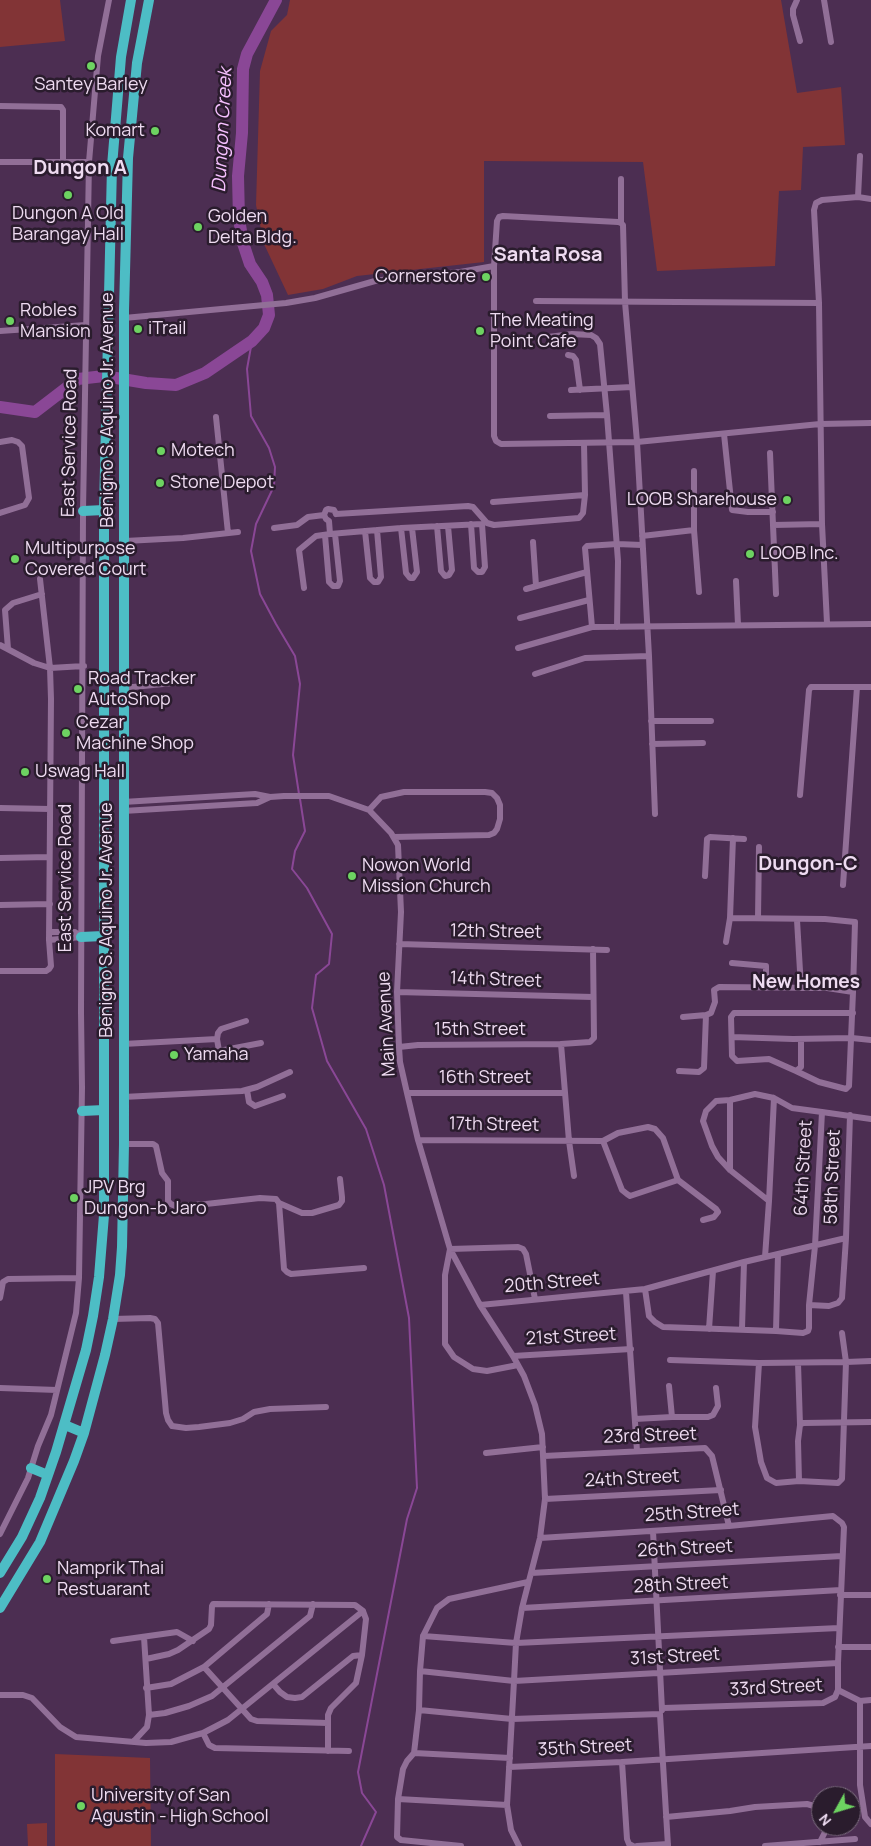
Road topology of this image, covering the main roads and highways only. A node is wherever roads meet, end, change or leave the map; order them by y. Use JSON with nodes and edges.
{"nodes":[{"id":1,"x":131,"y":0,"type":"edge"},
{"id":2,"x":149,"y":0,"type":"edge"},
{"id":3,"x":112,"y":166,"type":"junction"},
{"id":4,"x":128,"y":166,"type":"junction"},
{"id":5,"x":84,"y":510,"type":"road end"},
{"id":6,"x":104,"y":510,"type":"junction"},
{"id":7,"x":105,"y":642,"type":"junction"},
{"id":8,"x":123,"y":643,"type":"junction"},
{"id":9,"x":104,"y":880,"type":"junction"},
{"id":10,"x":123,"y":881,"type":"junction"},
{"id":11,"x":103,"y":936,"type":"junction"},
{"id":12,"x":82,"y":937,"type":"road end"},
{"id":13,"x":82,"y":1110,"type":"road end"},
{"id":14,"x":104,"y":1110,"type":"junction"},
{"id":15,"x":104,"y":1168,"type":"junction"},
{"id":16,"x":123,"y":1169,"type":"junction"},
{"id":17,"x":64,"y":1425,"type":"junction"},
{"id":18,"x":84,"y":1433,"type":"junction"},
{"id":19,"x":31,"y":1468,"type":"road end"},
{"id":20,"x":48,"y":1475,"type":"junction"},
{"id":21,"x":0,"y":1573,"type":"edge"},
{"id":22,"x":0,"y":1608,"type":"edge"}],
"edges":[{"from":1,"to":3,"type":"highway","name":"Benigno S. Aquino Jr. Avenue"},
{"from":2,"to":4,"type":"highway","name":"Benigno S. Aquino Jr. Avenue"},
{"from":3,"to":4,"type":"highway"},
{"from":3,"to":6,"type":"highway","name":"Benigno S. Aquino Jr. Avenue"},
{"from":4,"to":8,"type":"highway","name":"Benigno S. Aquino Jr. Avenue"},
{"from":5,"to":6,"type":"highway"},
{"from":6,"to":7,"type":"highway","name":"Benigno S. Aquino Jr. Avenue"},
{"from":7,"to":8,"type":"highway"},
{"from":7,"to":9,"type":"highway","name":"Benigno S. Aquino Jr. Avenue"},
{"from":8,"to":10,"type":"highway","name":"Benigno S. Aquino Jr. Avenue"},
{"from":9,"to":10,"type":"highway"},
{"from":9,"to":11,"type":"highway","name":"Benigno S. Aquino Jr. Avenue"},
{"from":10,"to":16,"type":"highway","name":"Benigno S. Aquino Jr. Avenue"},
{"from":11,"to":12,"type":"highway"},
{"from":11,"to":14,"type":"highway","name":"Benigno S. Aquino Jr. Avenue"},
{"from":13,"to":14,"type":"highway"},
{"from":14,"to":15,"type":"highway","name":"Benigno S. Aquino Jr. Avenue"},
{"from":15,"to":16,"type":"highway"},
{"from":15,"to":17,"type":"highway","name":"Benigno S. Aquino Jr. Avenue"},
{"from":16,"to":18,"type":"highway","name":"Benigno S. Aquino Jr. Avenue"},
{"from":17,"to":18,"type":"highway"},
{"from":17,"to":20,"type":"highway","name":"Benigno S. Aquino Jr. Avenue"},
{"from":18,"to":22,"type":"highway","name":"Benigno S. Aquino Jr. Avenue"},
{"from":19,"to":20,"type":"highway"},
{"from":20,"to":21,"type":"highway","name":"Benigno S. Aquino Jr. Avenue"}]}
